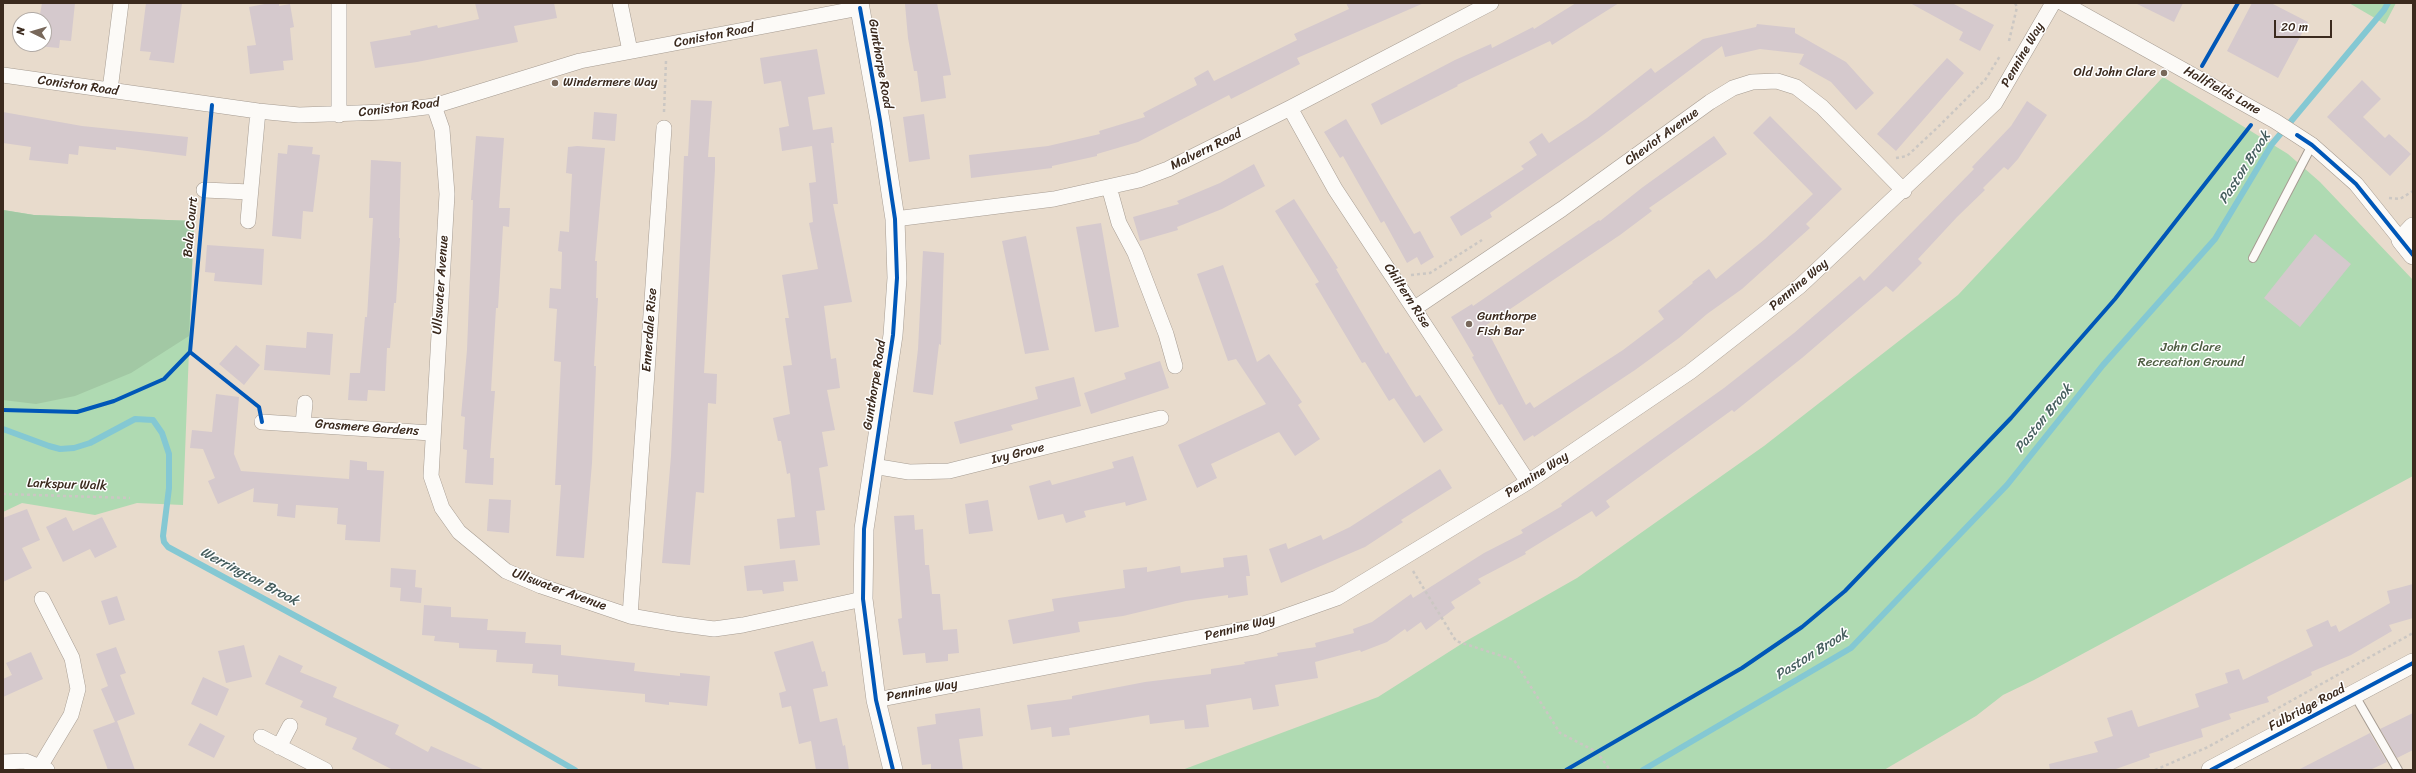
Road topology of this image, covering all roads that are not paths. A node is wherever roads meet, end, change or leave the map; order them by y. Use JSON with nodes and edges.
{"nodes":[{"id":1,"x":121,"y":3,"type":"edge"},
{"id":2,"x":339,"y":3,"type":"edge"},
{"id":3,"x":620,"y":3,"type":"edge"},
{"id":4,"x":1491,"y":3,"type":"edge"},
{"id":5,"x":2053,"y":3,"type":"edge"},
{"id":6,"x":2063,"y":3,"type":"edge"},
{"id":7,"x":859,"y":6,"type":"edge"},
{"id":8,"x":630,"y":51,"type":"junction"},
{"id":9,"x":3,"y":75,"type":"edge"},
{"id":10,"x":110,"y":90,"type":"junction"},
{"id":11,"x":434,"y":106,"type":"junction"},
{"id":12,"x":1290,"y":108,"type":"junction"},
{"id":13,"x":258,"y":111,"type":"junction"},
{"id":14,"x":339,"y":115,"type":"junction"},
{"id":15,"x":664,"y":128,"type":"road end"},
{"id":16,"x":2312,"y":145,"type":"junction"},
{"id":17,"x":1109,"y":187,"type":"junction"},
{"id":18,"x":204,"y":190,"type":"road end"},
{"id":19,"x":1904,"y":191,"type":"junction"},
{"id":20,"x":250,"y":192,"type":"junction"},
{"id":21,"x":895,"y":219,"type":"junction"},
{"id":22,"x":248,"y":221,"type":"dead end"},
{"id":23,"x":2407,"y":233,"type":"edge"},
{"id":24,"x":2413,"y":255,"type":"edge"},
{"id":25,"x":2253,"y":258,"type":"dead end"},
{"id":26,"x":1415,"y":308,"type":"junction"},
{"id":27,"x":1175,"y":366,"type":"dead end"},
{"id":28,"x":305,"y":403,"type":"dead end"},
{"id":29,"x":1161,"y":418,"type":"dead end"},
{"id":30,"x":262,"y":422,"type":"road end"},
{"id":31,"x":303,"y":424,"type":"junction"},
{"id":32,"x":432,"y":432,"type":"junction"},
{"id":33,"x":873,"y":466,"type":"junction"},
{"id":34,"x":1528,"y":482,"type":"junction"},
{"id":35,"x":863,"y":599,"type":"junction"},
{"id":36,"x":42,"y":600,"type":"dead end"},
{"id":37,"x":630,"y":616,"type":"junction"},
{"id":38,"x":2413,"y":663,"type":"edge"},
{"id":39,"x":2354,"y":694,"type":"junction"},
{"id":40,"x":876,"y":700,"type":"junction"},
{"id":41,"x":290,"y":726,"type":"dead end"},
{"id":42,"x":261,"y":737,"type":"dead end"},
{"id":43,"x":279,"y":747,"type":"junction"},
{"id":44,"x":3,"y":762,"type":"edge"},
{"id":45,"x":44,"y":768,"type":"edge"},
{"id":46,"x":325,"y":770,"type":"edge"},
{"id":47,"x":893,"y":770,"type":"edge"},
{"id":48,"x":2211,"y":770,"type":"edge"},
{"id":49,"x":2398,"y":770,"type":"edge"}],
"edges":[{"from":1,"to":10,"type":"street"},
{"from":2,"to":14,"type":"street"},
{"from":3,"to":8,"type":"street"},
{"from":4,"to":12,"type":"street","name":"Malvern Road"},
{"from":5,"to":19,"type":"street","name":"Pennine Way"},
{"from":6,"to":16,"type":"street","name":"Hallfields Lane"},
{"from":7,"to":8,"type":"street","name":"Coniston Road"},
{"from":7,"to":21,"type":"street","name":"Gunthorpe Road"},
{"from":8,"to":11,"type":"street","name":"Coniston Road"},
{"from":9,"to":10,"type":"street","name":"Coniston Road"},
{"from":10,"to":13,"type":"street","name":"Coniston Road"},
{"from":11,"to":14,"type":"street","name":"Coniston Road"},
{"from":11,"to":32,"type":"street","name":"Ullswater Avenue"},
{"from":12,"to":17,"type":"street","name":"Malvern Road"},
{"from":12,"to":26,"type":"street","name":"Chiltern Rise"},
{"from":13,"to":14,"type":"street","name":"Coniston Road"},
{"from":13,"to":20,"type":"street"},
{"from":15,"to":37,"type":"street","name":"Ennerdale Rise"},
{"from":16,"to":23,"type":"street","name":"Hallfields Lane"},
{"from":16,"to":25,"type":"lane"},
{"from":17,"to":21,"type":"street","name":"Malvern Road"},
{"from":17,"to":27,"type":"street"},
{"from":18,"to":20,"type":"street","name":"Bala Court"},
{"from":19,"to":26,"type":"street","name":"Cheviot Avenue"},
{"from":19,"to":34,"type":"street","name":"Pennine Way"},
{"from":20,"to":22,"type":"street"},
{"from":21,"to":33,"type":"street","name":"Gunthorpe Road"},
{"from":23,"to":24,"type":"street","name":"Hallfields Lane"},
{"from":26,"to":34,"type":"street","name":"Chiltern Rise"},
{"from":28,"to":31,"type":"street","name":"Grasmere Gardens"},
{"from":29,"to":33,"type":"street","name":"Ivy Grove"},
{"from":30,"to":31,"type":"street","name":"Grasmere Gardens"},
{"from":31,"to":32,"type":"street","name":"Grasmere Gardens"},
{"from":32,"to":37,"type":"street","name":"Ullswater Avenue"},
{"from":33,"to":35,"type":"street","name":"Gunthorpe Road"},
{"from":34,"to":40,"type":"street","name":"Pennine Way"},
{"from":35,"to":37,"type":"street","name":"Ullswater Avenue"},
{"from":35,"to":40,"type":"street","name":"Gunthorpe Road"},
{"from":36,"to":45,"type":"street"},
{"from":38,"to":39,"type":"street","name":"Fulbridge Road"},
{"from":39,"to":48,"type":"street","name":"Fulbridge Road"},
{"from":39,"to":49,"type":"lane"},
{"from":40,"to":47,"type":"street","name":"Gunthorpe Road"},
{"from":41,"to":43,"type":"street"},
{"from":42,"to":43,"type":"street"},
{"from":43,"to":46,"type":"street"},
{"from":44,"to":45,"type":"street"}]}
